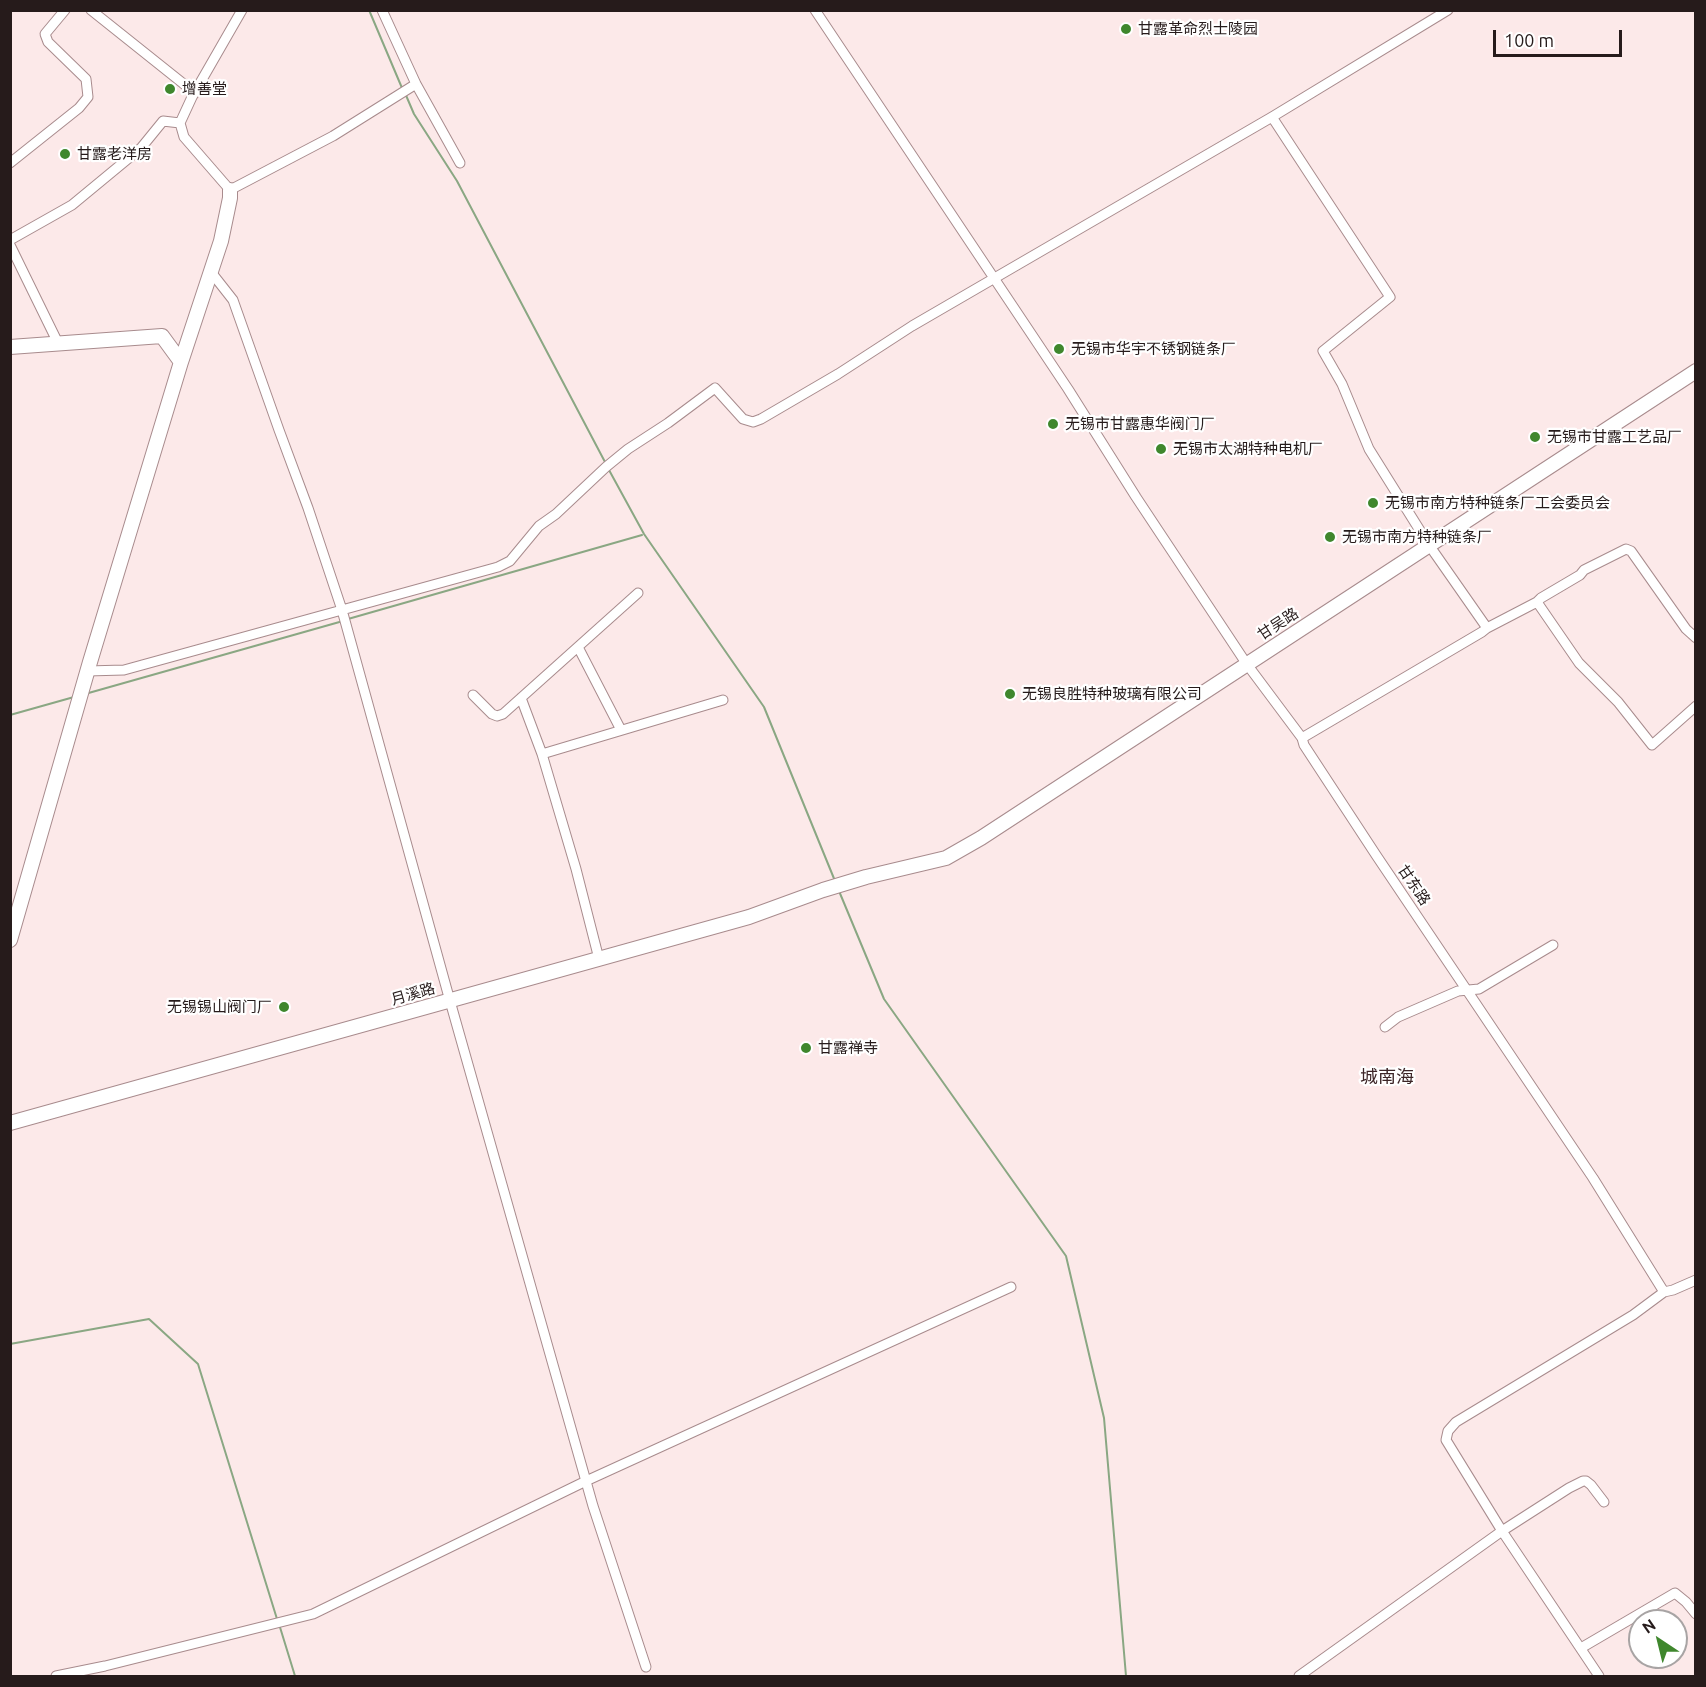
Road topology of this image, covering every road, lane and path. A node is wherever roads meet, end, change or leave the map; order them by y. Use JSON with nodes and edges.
{"nodes":[{"id":1,"x":65,"y":10,"type":"edge"},
{"id":2,"x":91,"y":10,"type":"edge"},
{"id":3,"x":242,"y":10,"type":"edge"},
{"id":4,"x":382,"y":10,"type":"edge"},
{"id":5,"x":815,"y":10,"type":"edge"},
{"id":6,"x":1448,"y":10,"type":"edge"},
{"id":7,"x":413,"y":86,"type":"junction"},
{"id":8,"x":195,"y":93,"type":"junction"},
{"id":9,"x":1272,"y":117,"type":"junction"},
{"id":10,"x":180,"y":123,"type":"junction"},
{"id":11,"x":10,"y":163,"type":"edge"},
{"id":12,"x":460,"y":163,"type":"dead end"},
{"id":13,"x":231,"y":190,"type":"junction"},
{"id":14,"x":10,"y":240,"type":"edge"},
{"id":15,"x":10,"y":244,"type":"edge"},
{"id":16,"x":211,"y":272,"type":"junction"},
{"id":17,"x":994,"y":280,"type":"junction"},
{"id":18,"x":58,"y":343,"type":"junction"},
{"id":19,"x":10,"y":347,"type":"edge"},
{"id":20,"x":181,"y":362,"type":"junction"},
{"id":21,"x":1695,"y":371,"type":"edge"},
{"id":22,"x":1429,"y":545,"type":"junction"},
{"id":23,"x":638,"y":592,"type":"dead end"},
{"id":24,"x":1538,"y":602,"type":"junction"},
{"id":25,"x":343,"y":612,"type":"junction"},
{"id":26,"x":1487,"y":628,"type":"junction"},
{"id":27,"x":1695,"y":638,"type":"edge"},
{"id":28,"x":578,"y":647,"type":"junction"},
{"id":29,"x":1247,"y":664,"type":"junction"},
{"id":30,"x":87,"y":671,"type":"junction"},
{"id":31,"x":472,"y":694,"type":"dead end"},
{"id":32,"x":521,"y":698,"type":"junction"},
{"id":33,"x":723,"y":700,"type":"dead end"},
{"id":34,"x":1695,"y":706,"type":"edge"},
{"id":35,"x":621,"y":730,"type":"junction"},
{"id":36,"x":1302,"y":738,"type":"junction"},
{"id":37,"x":542,"y":754,"type":"junction"},
{"id":38,"x":823,"y":890,"type":"joint"},
{"id":39,"x":10,"y":940,"type":"edge"},
{"id":40,"x":1553,"y":945,"type":"dead end"},
{"id":41,"x":599,"y":959,"type":"junction"},
{"id":42,"x":1467,"y":990,"type":"junction"},
{"id":43,"x":450,"y":1000,"type":"junction"},
{"id":44,"x":1385,"y":1027,"type":"dead end"},
{"id":45,"x":10,"y":1123,"type":"edge"},
{"id":46,"x":1695,"y":1280,"type":"edge"},
{"id":47,"x":1011,"y":1287,"type":"dead end"},
{"id":48,"x":1664,"y":1292,"type":"junction"},
{"id":49,"x":586,"y":1481,"type":"junction"},
{"id":50,"x":1604,"y":1502,"type":"dead end"},
{"id":51,"x":1502,"y":1531,"type":"junction"},
{"id":52,"x":1695,"y":1614,"type":"edge"},
{"id":53,"x":1581,"y":1648,"type":"junction"},
{"id":54,"x":646,"y":1667,"type":"dead end"},
{"id":55,"x":1299,"y":1676,"type":"edge"},
{"id":56,"x":56,"y":1677,"type":"edge"},
{"id":57,"x":1599,"y":1677,"type":"edge"}],
"edges":[{"from":1,"to":11,"type":"street"},
{"from":2,"to":8,"type":"street"},
{"from":3,"to":8,"type":"street"},
{"from":4,"to":7,"type":"street"},
{"from":5,"to":17,"type":"street","name":"甘东路"},
{"from":6,"to":9,"type":"street"},
{"from":7,"to":12,"type":"street"},
{"from":7,"to":13,"type":"street"},
{"from":8,"to":10,"type":"street"},
{"from":9,"to":17,"type":"street"},
{"from":9,"to":22,"type":"street"},
{"from":10,"to":13,"type":"street"},
{"from":10,"to":14,"type":"street"},
{"from":13,"to":16,"type":"street"},
{"from":15,"to":18,"type":"street"},
{"from":16,"to":20,"type":"street"},
{"from":16,"to":25,"type":"street"},
{"from":17,"to":25,"type":"street"},
{"from":17,"to":29,"type":"street","name":"甘东路"},
{"from":18,"to":19,"type":"street"},
{"from":18,"to":20,"type":"street"},
{"from":20,"to":30,"type":"street"},
{"from":21,"to":22,"type":"street","name":"甘吴路"},
{"from":22,"to":26,"type":"street"},
{"from":22,"to":29,"type":"street","name":"甘吴路"},
{"from":23,"to":28,"type":"street"},
{"from":24,"to":26,"type":"street"},
{"from":24,"to":27,"type":"street"},
{"from":24,"to":34,"type":"street"},
{"from":25,"to":30,"type":"street"},
{"from":25,"to":43,"type":"street"},
{"from":26,"to":36,"type":"street"},
{"from":28,"to":32,"type":"street"},
{"from":28,"to":35,"type":"street"},
{"from":29,"to":36,"type":"street","name":"甘东路"},
{"from":29,"to":38,"type":"street","name":"甘吴路"},
{"from":30,"to":39,"type":"street"},
{"from":31,"to":32,"type":"street"},
{"from":32,"to":37,"type":"street"},
{"from":33,"to":35,"type":"street"},
{"from":35,"to":37,"type":"street"},
{"from":36,"to":42,"type":"street","name":"甘东路"},
{"from":37,"to":41,"type":"street"},
{"from":38,"to":41,"type":"street","name":"月溪路"},
{"from":40,"to":42,"type":"street"},
{"from":41,"to":43,"type":"street","name":"月溪路"},
{"from":42,"to":44,"type":"street"},
{"from":42,"to":48,"type":"street","name":"甘东路"},
{"from":43,"to":45,"type":"street","name":"月溪路"},
{"from":43,"to":49,"type":"street"},
{"from":46,"to":48,"type":"street"},
{"from":47,"to":49,"type":"street"},
{"from":48,"to":51,"type":"street"},
{"from":49,"to":54,"type":"street"},
{"from":49,"to":56,"type":"street"},
{"from":50,"to":51,"type":"street"},
{"from":51,"to":53,"type":"street"},
{"from":51,"to":55,"type":"street"},
{"from":52,"to":53,"type":"street"},
{"from":53,"to":57,"type":"street"}]}
